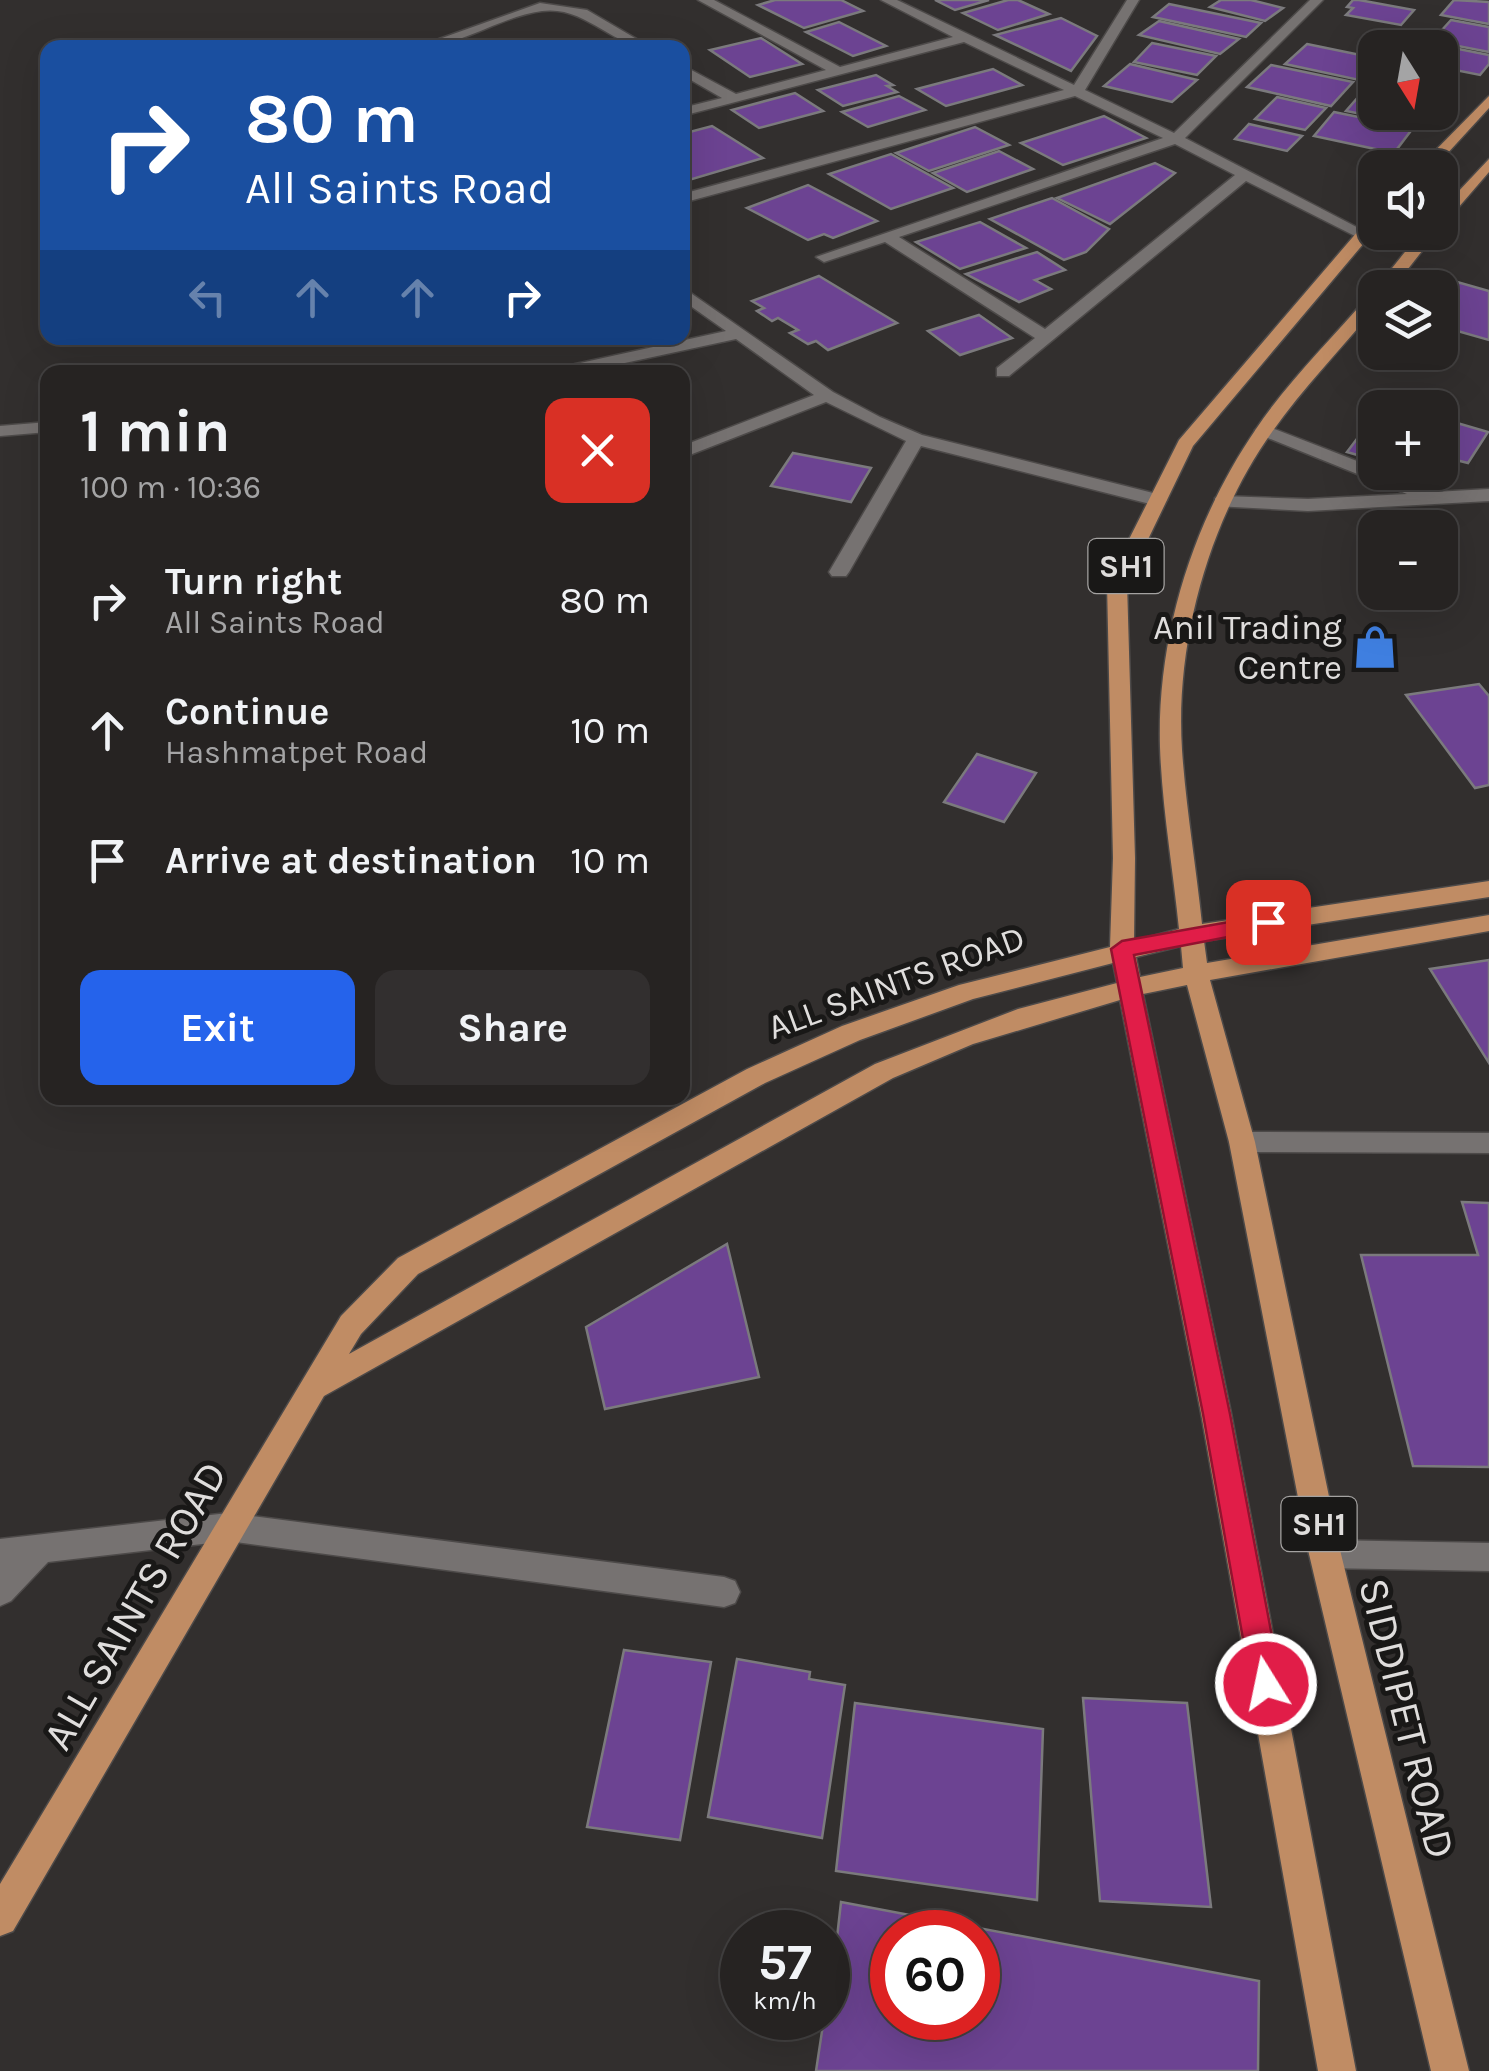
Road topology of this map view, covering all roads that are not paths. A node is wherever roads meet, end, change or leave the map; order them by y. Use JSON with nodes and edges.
{"nodes":[{"id":1,"x":704,"y":0,"type":"edge"},
{"id":2,"x":887,"y":0,"type":"edge"},
{"id":3,"x":1133,"y":0,"type":"edge"},
{"id":4,"x":1318,"y":0,"type":"edge"},
{"id":5,"x":962,"y":38,"type":"junction"},
{"id":6,"x":443,"y":40,"type":"edge"},
{"id":7,"x":633,"y":40,"type":"edge"},
{"id":8,"x":838,"y":71,"type":"junction"},
{"id":9,"x":690,"y":74,"type":"edge"},
{"id":10,"x":1077,"y":91,"type":"junction"},
{"id":11,"x":734,"y":99,"type":"junction"},
{"id":12,"x":1489,"y":100,"type":"edge"},
{"id":13,"x":690,"y":110,"type":"edge"},
{"id":14,"x":1176,"y":139,"type":"junction"},
{"id":15,"x":1442,"y":150,"type":"edge"},
{"id":16,"x":1489,"y":163,"type":"edge"},
{"id":17,"x":1243,"y":176,"type":"junction"},
{"id":18,"x":1483,"y":178,"type":"edge"},
{"id":19,"x":690,"y":197,"type":"edge"},
{"id":20,"x":1458,"y":202,"type":"edge"},
{"id":21,"x":1358,"y":223,"type":"edge"},
{"id":22,"x":888,"y":236,"type":"junction"},
{"id":23,"x":1358,"y":239,"type":"edge"},
{"id":24,"x":1415,"y":250,"type":"edge"},
{"id":25,"x":824,"y":257,"type":"dead end"},
{"id":26,"x":1399,"y":270,"type":"edge"},
{"id":27,"x":690,"y":298,"type":"edge"},
{"id":28,"x":1358,"y":318,"type":"edge"},
{"id":29,"x":739,"y":333,"type":"junction"},
{"id":30,"x":1044,"y":336,"type":"junction"},
{"id":31,"x":690,"y":344,"type":"edge"},
{"id":32,"x":685,"y":345,"type":"edge"},
{"id":33,"x":594,"y":365,"type":"edge"},
{"id":34,"x":1003,"y":372,"type":"dead end"},
{"id":35,"x":827,"y":396,"type":"junction"},
{"id":36,"x":40,"y":427,"type":"edge"},
{"id":37,"x":1264,"y":430,"type":"junction"},
{"id":38,"x":0,"y":431,"type":"edge"},
{"id":39,"x":916,"y":439,"type":"junction"},
{"id":40,"x":690,"y":449,"type":"edge"},
{"id":41,"x":1489,"y":495,"type":"edge"},
{"id":42,"x":1436,"y":499,"type":"junction"},
{"id":43,"x":1158,"y":500,"type":"junction"},
{"id":44,"x":1222,"y":502,"type":"junction"},
{"id":45,"x":839,"y":572,"type":"dead end"},
{"id":46,"x":1489,"y":888,"type":"edge"},
{"id":47,"x":1489,"y":924,"type":"edge"},
{"id":48,"x":1194,"y":934,"type":"junction"},
{"id":49,"x":1122,"y":949,"type":"junction"},
{"id":50,"x":1196,"y":975,"type":"junction"},
{"id":51,"x":1130,"y":991,"type":"junction"},
{"id":52,"x":1242,"y":1142,"type":"junction"},
{"id":53,"x":1489,"y":1143,"type":"edge"},
{"id":54,"x":312,"y":1388,"type":"junction"},
{"id":55,"x":228,"y":1527,"type":"junction"},
{"id":56,"x":40,"y":1549,"type":"junction"},
{"id":57,"x":0,"y":1553,"type":"edge"},
{"id":58,"x":1325,"y":1554,"type":"junction"},
{"id":59,"x":1489,"y":1557,"type":"edge"},
{"id":60,"x":0,"y":1590,"type":"edge"},
{"id":61,"x":724,"y":1592,"type":"dead end"},
{"id":62,"x":0,"y":1918,"type":"edge"},
{"id":63,"x":1337,"y":2071,"type":"edge"},
{"id":64,"x":1450,"y":2071,"type":"edge"}],
"edges":[{"from":1,"to":8,"type":"street"},
{"from":2,"to":5,"type":"street"},
{"from":3,"to":10,"type":"street"},
{"from":4,"to":14,"type":"street"},
{"from":5,"to":8,"type":"street"},
{"from":5,"to":10,"type":"street"},
{"from":6,"to":7,"type":"street"},
{"from":8,"to":11,"type":"street"},
{"from":9,"to":11,"type":"street"},
{"from":10,"to":14,"type":"street"},
{"from":10,"to":19,"type":"street"},
{"from":11,"to":13,"type":"street"},
{"from":12,"to":15,"type":"main road"},
{"from":14,"to":17,"type":"street"},
{"from":14,"to":22,"type":"street"},
{"from":16,"to":18,"type":"main road"},
{"from":17,"to":21,"type":"street"},
{"from":17,"to":30,"type":"street"},
{"from":18,"to":20,"type":"main road"},
{"from":22,"to":25,"type":"street"},
{"from":22,"to":30,"type":"street"},
{"from":23,"to":43,"type":"main road","number":"SH1"},
{"from":24,"to":26,"type":"main road"},
{"from":27,"to":29,"type":"street"},
{"from":28,"to":37,"type":"main road","number":"SH1"},
{"from":29,"to":31,"type":"street"},
{"from":29,"to":35,"type":"street"},
{"from":30,"to":34,"type":"street"},
{"from":32,"to":33,"type":"street"},
{"from":35,"to":39,"type":"street"},
{"from":35,"to":40,"type":"street"},
{"from":36,"to":38,"type":"street"},
{"from":37,"to":42,"type":"street"},
{"from":37,"to":44,"type":"main road","number":"SH1"},
{"from":39,"to":43,"type":"street"},
{"from":39,"to":45,"type":"street"},
{"from":41,"to":42,"type":"street"},
{"from":42,"to":44,"type":"street"},
{"from":43,"to":49,"type":"main road","number":"SH1"},
{"from":44,"to":48,"type":"main road","number":"SH1"},
{"from":46,"to":48,"type":"main road","name":"ALL SAINTS ROAD"},
{"from":47,"to":50,"type":"main road"},
{"from":48,"to":49,"type":"main road","name":"ALL SAINTS ROAD"},
{"from":48,"to":50,"type":"main road","number":"SH1"},
{"from":49,"to":51,"type":"main road","number":"SH1"},
{"from":49,"to":54,"type":"main road","name":"ALL SAINTS ROAD"},
{"from":50,"to":51,"type":"main road"},
{"from":50,"to":52,"type":"main road","name":"SIDDIPET ROAD","number":"SH1"},
{"from":51,"to":54,"type":"main road"},
{"from":51,"to":63,"type":"main road","number":"SH1"},
{"from":52,"to":53,"type":"street"},
{"from":52,"to":58,"type":"main road","name":"SIDDIPET ROAD","number":"SH1"},
{"from":54,"to":55,"type":"main road","name":"ALL SAINTS ROAD"},
{"from":55,"to":56,"type":"street"},
{"from":55,"to":61,"type":"street"},
{"from":55,"to":62,"type":"main road","name":"ALL SAINTS ROAD"},
{"from":56,"to":57,"type":"street"},
{"from":56,"to":60,"type":"street"},
{"from":58,"to":59,"type":"street"},
{"from":58,"to":64,"type":"main road","name":"SIDDIPET ROAD","number":"SH1"}]}
